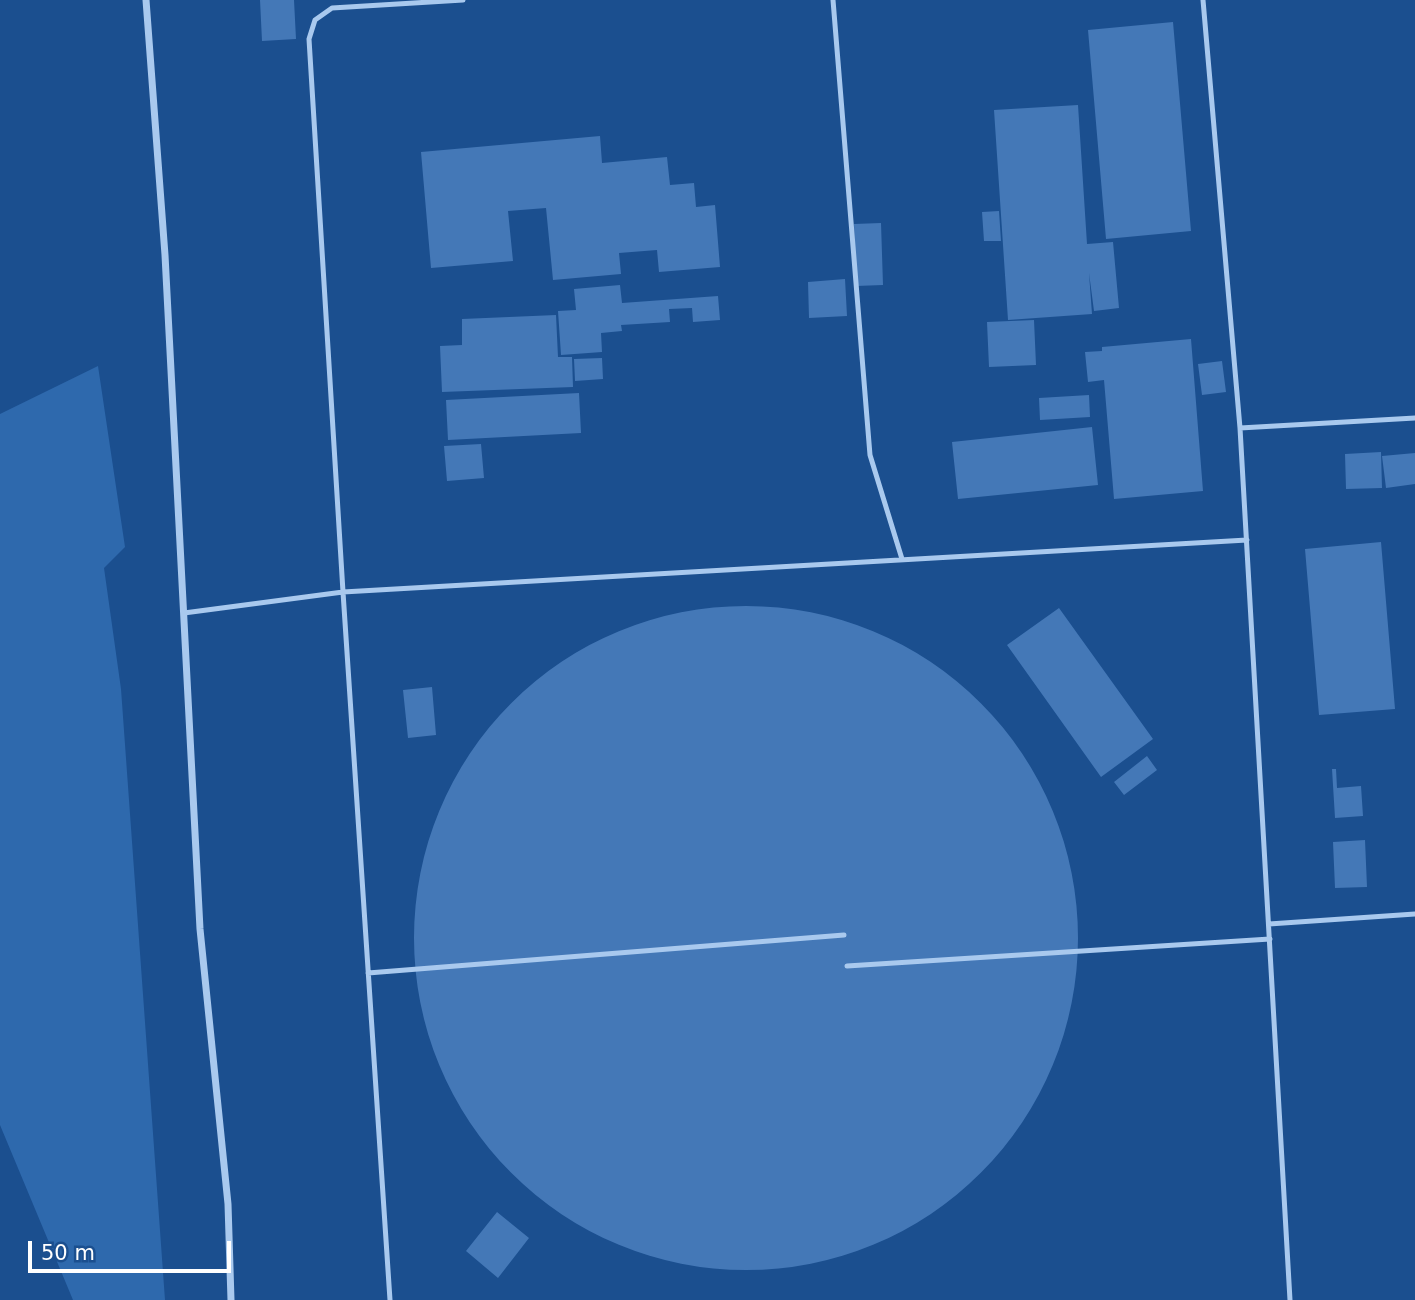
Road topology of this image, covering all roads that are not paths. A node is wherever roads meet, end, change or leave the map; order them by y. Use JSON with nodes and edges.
{"nodes":[{"id":1,"x":146,"y":0,"type":"edge"},
{"id":2,"x":463,"y":0,"type":"edge"},
{"id":3,"x":833,"y":0,"type":"edge"},
{"id":4,"x":1203,"y":0,"type":"edge"},
{"id":5,"x":1415,"y":418,"type":"edge"},
{"id":6,"x":1240,"y":428,"type":"junction"},
{"id":7,"x":1247,"y":540,"type":"junction"},
{"id":8,"x":902,"y":559,"type":"junction"},
{"id":9,"x":343,"y":592,"type":"junction"},
{"id":10,"x":184,"y":613,"type":"junction"},
{"id":11,"x":1415,"y":914,"type":"edge"},
{"id":12,"x":1269,"y":924,"type":"junction"},
{"id":13,"x":844,"y":935,"type":"dead end"},
{"id":14,"x":1270,"y":939,"type":"junction"},
{"id":15,"x":847,"y":966,"type":"dead end"},
{"id":16,"x":368,"y":973,"type":"junction"},
{"id":17,"x":231,"y":1300,"type":"edge"},
{"id":18,"x":390,"y":1300,"type":"edge"},
{"id":19,"x":1290,"y":1300,"type":"edge"}],
"edges":[{"from":1,"to":10,"type":"street"},
{"from":2,"to":9,"type":"lane"},
{"from":3,"to":8,"type":"lane"},
{"from":4,"to":6,"type":"lane"},
{"from":5,"to":6,"type":"lane"},
{"from":6,"to":7,"type":"lane"},
{"from":7,"to":8,"type":"lane"},
{"from":7,"to":12,"type":"lane"},
{"from":8,"to":9,"type":"lane"},
{"from":9,"to":10,"type":"lane"},
{"from":9,"to":16,"type":"lane"},
{"from":10,"to":17,"type":"street"},
{"from":11,"to":12,"type":"lane"},
{"from":12,"to":14,"type":"lane"},
{"from":13,"to":16,"type":"lane"},
{"from":14,"to":15,"type":"lane"},
{"from":14,"to":19,"type":"lane"},
{"from":16,"to":18,"type":"lane"}]}
